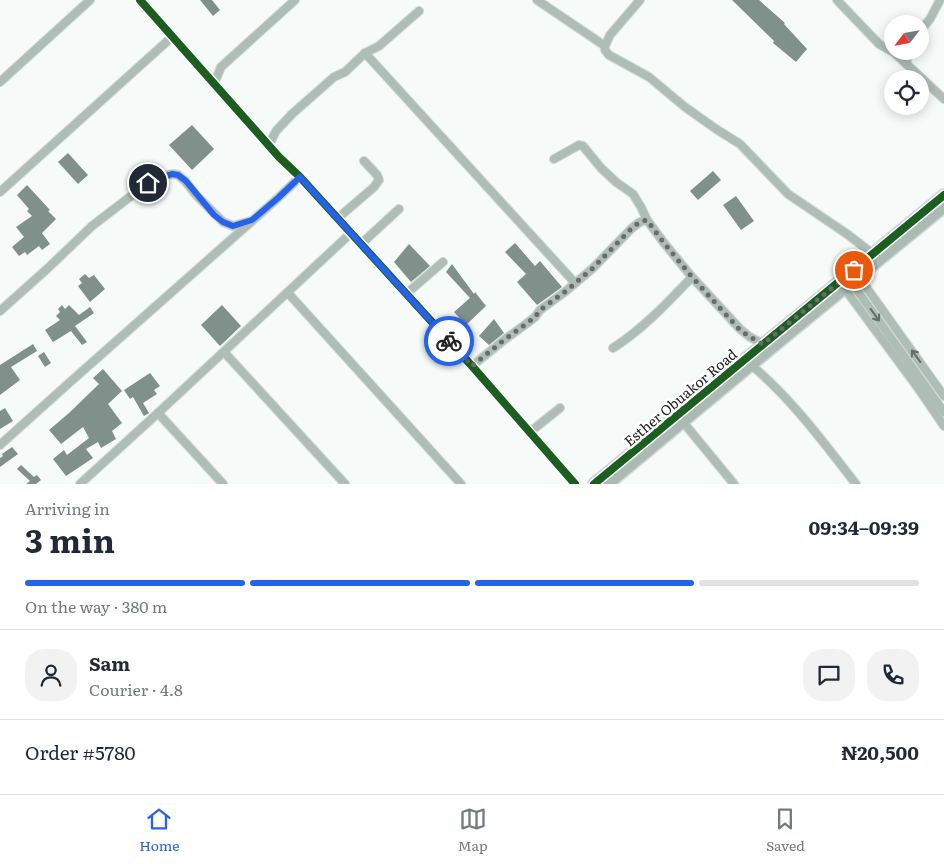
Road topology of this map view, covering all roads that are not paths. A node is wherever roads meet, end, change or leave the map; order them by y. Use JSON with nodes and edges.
{"nodes":[{"id":1,"x":90,"y":0,"type":"edge"},
{"id":2,"x":140,"y":0,"type":"edge"},
{"id":3,"x":295,"y":0,"type":"edge"},
{"id":4,"x":537,"y":0,"type":"edge"},
{"id":5,"x":640,"y":0,"type":"edge"},
{"id":6,"x":837,"y":0,"type":"edge"},
{"id":7,"x":940,"y":0,"type":"edge"},
{"id":8,"x":419,"y":11,"type":"dead end"},
{"id":9,"x":929,"y":20,"type":"edge"},
{"id":10,"x":173,"y":36,"type":"junction"},
{"id":11,"x":605,"y":46,"type":"junction"},
{"id":12,"x":365,"y":53,"type":"junction"},
{"id":13,"x":907,"y":60,"type":"edge"},
{"id":14,"x":906,"y":63,"type":"junction"},
{"id":15,"x":0,"y":82,"type":"edge"},
{"id":16,"x":214,"y":84,"type":"junction"},
{"id":17,"x":944,"y":99,"type":"edge"},
{"id":18,"x":269,"y":146,"type":"junction"},
{"id":19,"x":554,"y":159,"type":"dead end"},
{"id":20,"x":364,"y":161,"type":"dead end"},
{"id":21,"x":300,"y":177,"type":"junction"},
{"id":22,"x":0,"y":192,"type":"edge"},
{"id":23,"x":944,"y":195,"type":"edge"},
{"id":24,"x":944,"y":206,"type":"edge"},
{"id":25,"x":399,"y":209,"type":"dead end"},
{"id":26,"x":338,"y":218,"type":"junction"},
{"id":27,"x":252,"y":220,"type":"junction"},
{"id":28,"x":647,"y":220,"type":"junction"},
{"id":29,"x":351,"y":233,"type":"junction"},
{"id":30,"x":361,"y":244,"type":"junction"},
{"id":31,"x":873,"y":254,"type":"junction"},
{"id":32,"x":443,"y":262,"type":"dead end"},
{"id":33,"x":692,"y":277,"type":"junction"},
{"id":34,"x":849,"y":279,"type":"junction"},
{"id":35,"x":575,"y":283,"type":"junction"},
{"id":36,"x":288,"y":293,"type":"junction"},
{"id":37,"x":406,"y":294,"type":"junction"},
{"id":38,"x":0,"y":310,"type":"edge"},
{"id":39,"x":763,"y":344,"type":"junction"},
{"id":40,"x":612,"y":348,"type":"dead end"},
{"id":41,"x":224,"y":352,"type":"junction"},
{"id":42,"x":751,"y":365,"type":"junction"},
{"id":43,"x":472,"y":366,"type":"junction"},
{"id":44,"x":944,"y":396,"type":"edge"},
{"id":45,"x":560,"y":408,"type":"dead end"},
{"id":46,"x":944,"y":412,"type":"edge"},
{"id":47,"x":158,"y":413,"type":"junction"},
{"id":48,"x":683,"y":422,"type":"junction"},
{"id":49,"x":944,"y":426,"type":"edge"},
{"id":50,"x":530,"y":432,"type":"junction"},
{"id":51,"x":0,"y":445,"type":"edge"},
{"id":52,"x":80,"y":484,"type":"edge"},
{"id":53,"x":223,"y":484,"type":"edge"},
{"id":54,"x":345,"y":484,"type":"edge"},
{"id":55,"x":461,"y":484,"type":"edge"},
{"id":56,"x":575,"y":484,"type":"edge"},
{"id":57,"x":594,"y":484,"type":"edge"},
{"id":58,"x":608,"y":484,"type":"edge"},
{"id":59,"x":734,"y":484,"type":"edge"},
{"id":60,"x":856,"y":484,"type":"edge"}],
"edges":[{"from":1,"to":15,"type":"street"},
{"from":2,"to":10,"type":"street"},
{"from":3,"to":16,"type":"street"},
{"from":4,"to":11,"type":"street"},
{"from":5,"to":11,"type":"street"},
{"from":6,"to":14,"type":"street"},
{"from":7,"to":9,"type":"street"},
{"from":8,"to":12,"type":"street"},
{"from":10,"to":16,"type":"street"},
{"from":10,"to":22,"type":"street"},
{"from":11,"to":31,"type":"street"},
{"from":12,"to":18,"type":"street"},
{"from":12,"to":35,"type":"street"},
{"from":13,"to":14,"type":"street"},
{"from":14,"to":17,"type":"street"},
{"from":16,"to":18,"type":"street"},
{"from":18,"to":21,"type":"street"},
{"from":19,"to":28,"type":"street"},
{"from":20,"to":26,"type":"street"},
{"from":21,"to":26,"type":"street"},
{"from":21,"to":27,"type":"street"},
{"from":23,"to":31,"type":"street","name":"Esther Obuakor Road"},
{"from":24,"to":34,"type":"street","name":"Esther Obuakor Road"},
{"from":25,"to":30,"type":"street"},
{"from":26,"to":29,"type":"street"},
{"from":27,"to":38,"type":"street"},
{"from":27,"to":51,"type":"street"},
{"from":28,"to":33,"type":"street"},
{"from":28,"to":35,"type":"street"},
{"from":29,"to":30,"type":"street"},
{"from":29,"to":36,"type":"street"},
{"from":30,"to":37,"type":"street"},
{"from":31,"to":34,"type":"street","name":"Esther Obuakor Road"},
{"from":32,"to":37,"type":"street"},
{"from":33,"to":39,"type":"street"},
{"from":33,"to":40,"type":"street"},
{"from":34,"to":39,"type":"street","name":"Esther Obuakor Road"},
{"from":34,"to":42,"type":"street","name":"Esther Obuakor Road"},
{"from":44,"to":34,"type":"street","one_way":true},
{"from":34,"to":46,"type":"street","one_way":true},
{"from":34,"to":49,"type":"street"},
{"from":35,"to":43,"type":"street"},
{"from":36,"to":41,"type":"street"},
{"from":36,"to":55,"type":"street"},
{"from":37,"to":43,"type":"street"},
{"from":39,"to":57,"type":"street","name":"Esther Obuakor Road"},
{"from":41,"to":47,"type":"street"},
{"from":41,"to":54,"type":"street"},
{"from":42,"to":48,"type":"street","name":"Esther Obuakor Road"},
{"from":42,"to":60,"type":"street"},
{"from":43,"to":50,"type":"street"},
{"from":45,"to":50,"type":"street"},
{"from":47,"to":52,"type":"street"},
{"from":47,"to":53,"type":"street"},
{"from":48,"to":58,"type":"street","name":"Esther Obuakor Road"},
{"from":48,"to":59,"type":"street"},
{"from":50,"to":56,"type":"street"}]}
